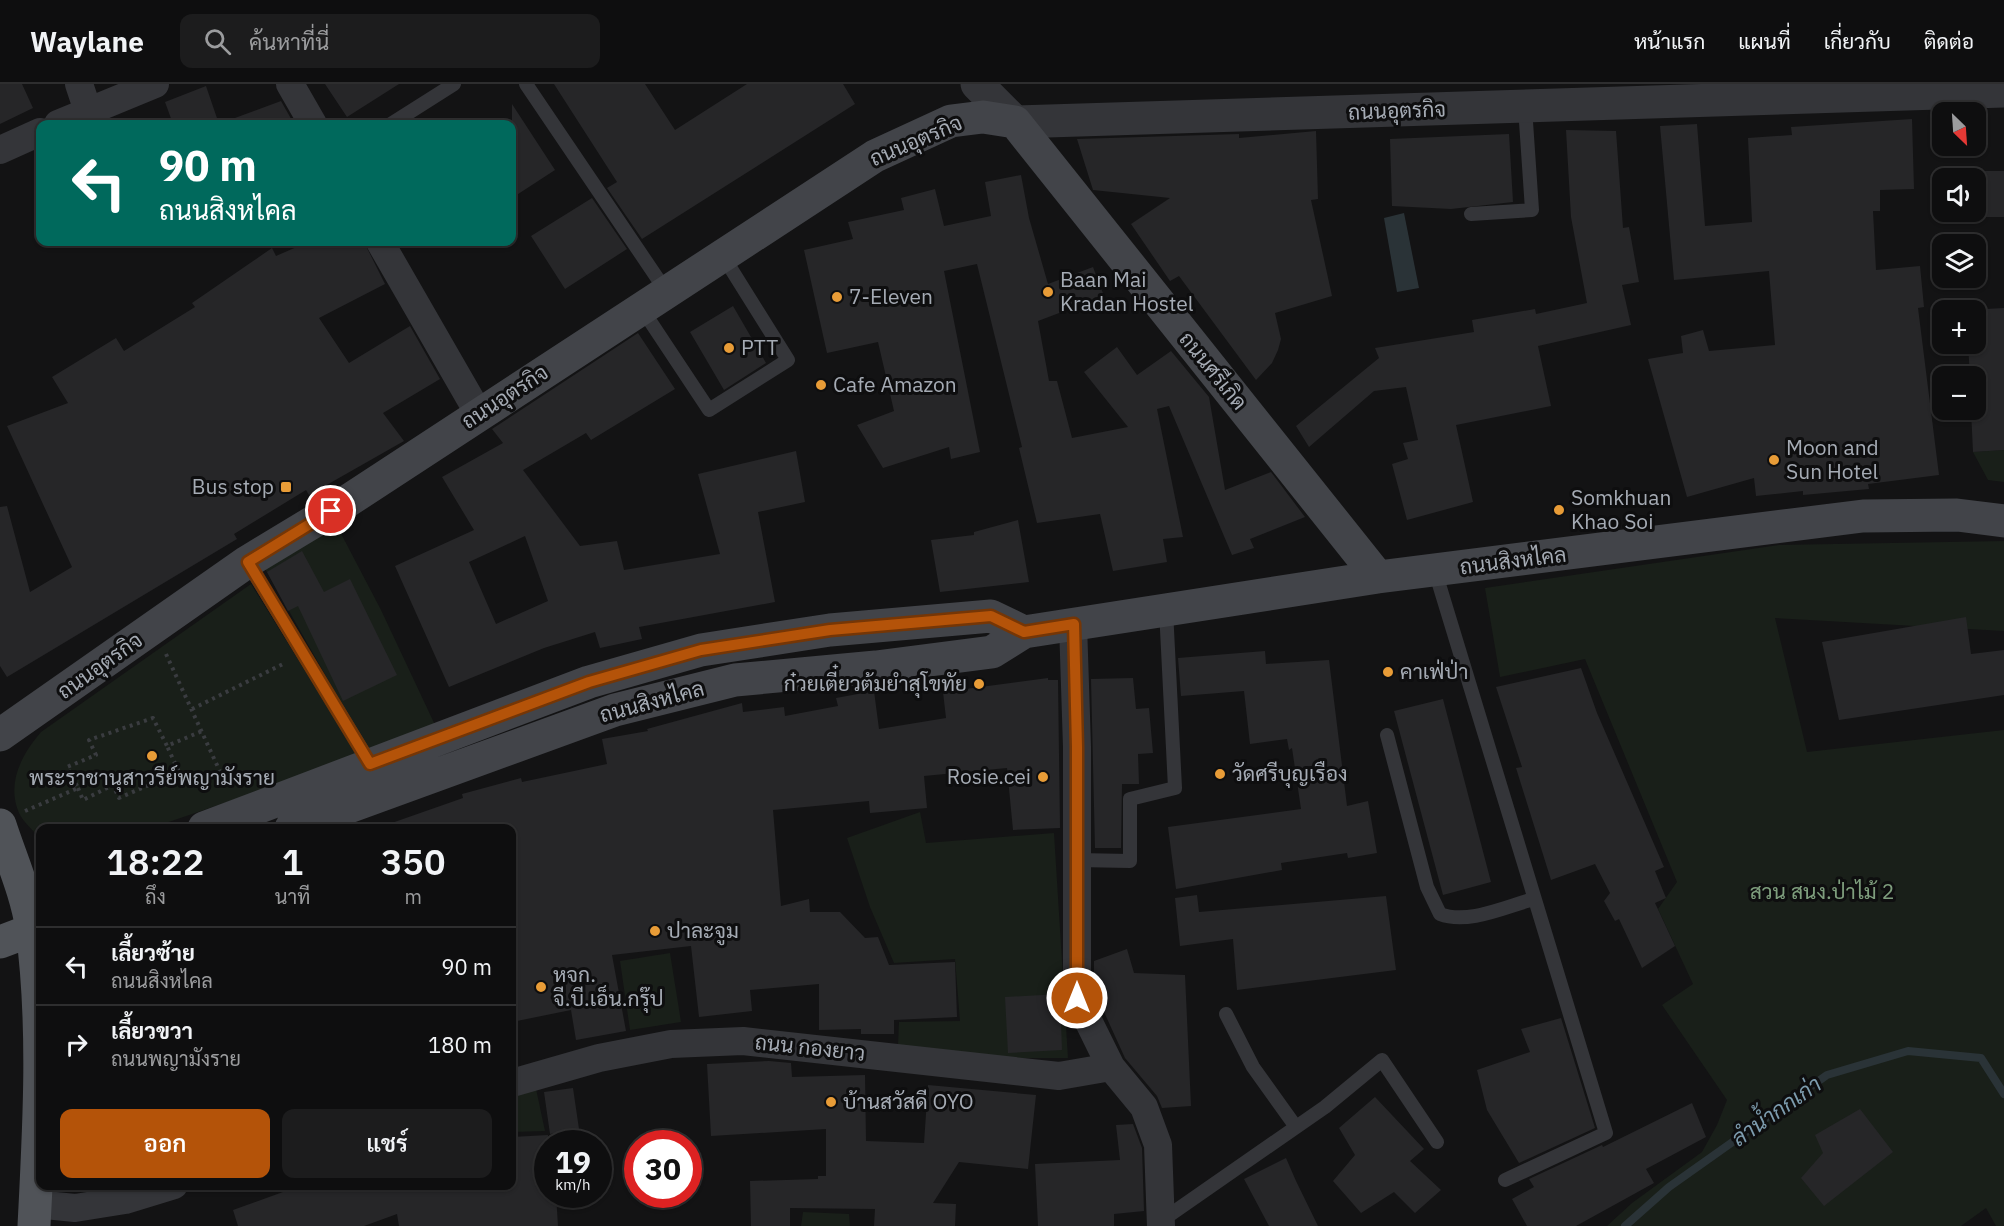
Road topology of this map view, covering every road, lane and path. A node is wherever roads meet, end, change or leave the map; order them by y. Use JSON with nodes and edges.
{"nodes":[{"id":1,"x":79,"y":84,"type":"edge"},
{"id":2,"x":155,"y":84,"type":"edge"},
{"id":3,"x":290,"y":84,"type":"edge"},
{"id":4,"x":454,"y":84,"type":"edge"},
{"id":5,"x":526,"y":84,"type":"edge"},
{"id":6,"x":977,"y":84,"type":"edge"},
{"id":7,"x":2004,"y":92,"type":"edge"},
{"id":8,"x":1525,"y":107,"type":"junction"},
{"id":9,"x":88,"y":111,"type":"junction"},
{"id":10,"x":67,"y":120,"type":"edge"},
{"id":11,"x":312,"y":120,"type":"edge"},
{"id":12,"x":397,"y":120,"type":"edge"},
{"id":13,"x":1015,"y":122,"type":"junction"},
{"id":14,"x":36,"y":134,"type":"edge"},
{"id":15,"x":0,"y":150,"type":"edge"},
{"id":16,"x":1471,"y":214,"type":"dead end"},
{"id":17,"x":383,"y":246,"type":"edge"},
{"id":18,"x":722,"y":254,"type":"junction"},
{"id":19,"x":653,"y":299,"type":"junction"},
{"id":20,"x":479,"y":414,"type":"junction"},
{"id":21,"x":2004,"y":521,"type":"edge"},
{"id":22,"x":248,"y":562,"type":"junction"},
{"id":23,"x":1435,"y":571,"type":"junction"},
{"id":24,"x":1378,"y":577,"type":"junction"},
{"id":25,"x":1166,"y":610,"type":"junction"},
{"id":26,"x":1074,"y":624,"type":"junction"},
{"id":27,"x":155,"y":627,"type":"junction"},
{"id":28,"x":1024,"y":632,"type":"junction"},
{"id":29,"x":286,"y":662,"type":"dead end"},
{"id":30,"x":192,"y":709,"type":"junction"},
{"id":31,"x":202,"y":731,"type":"junction"},
{"id":32,"x":0,"y":735,"type":"edge"},
{"id":33,"x":1387,"y":735,"type":"dead end"},
{"id":34,"x":167,"y":746,"type":"junction"},
{"id":35,"x":370,"y":764,"type":"junction"},
{"id":36,"x":78,"y":788,"type":"junction"},
{"id":37,"x":240,"y":814,"type":"junction"},
{"id":38,"x":10,"y":820,"type":"edge"},
{"id":39,"x":214,"y":824,"type":"edge"},
{"id":40,"x":302,"y":824,"type":"edge"},
{"id":41,"x":1077,"y":860,"type":"junction"},
{"id":42,"x":1534,"y":899,"type":"junction"},
{"id":43,"x":27,"y":911,"type":"edge"},
{"id":44,"x":0,"y":942,"type":"edge"},
{"id":45,"x":36,"y":1005,"type":"edge"},
{"id":46,"x":1226,"y":1014,"type":"dead end"},
{"id":47,"x":1111,"y":1067,"type":"junction"},
{"id":48,"x":516,"y":1082,"type":"edge"},
{"id":49,"x":1296,"y":1127,"type":"junction"},
{"id":50,"x":1437,"y":1142,"type":"dead end"},
{"id":51,"x":36,"y":1159,"type":"edge"},
{"id":52,"x":1505,"y":1180,"type":"dead end"},
{"id":53,"x":158,"y":1190,"type":"edge"},
{"id":54,"x":34,"y":1215,"type":"edge"},
{"id":55,"x":1161,"y":1223,"type":"edge"}],
"edges":[{"from":1,"to":9,"type":"street"},
{"from":2,"to":9,"type":"street"},
{"from":3,"to":11,"type":"street"},
{"from":4,"to":12,"type":"lane"},
{"from":5,"to":19,"type":"lane"},
{"from":6,"to":13,"type":"street","name":"ถนนศรีเกิด"},
{"from":7,"to":8,"type":"street","name":"ถนนอุตรกิจ"},
{"from":8,"to":13,"type":"street","name":"ถนนอุตรกิจ"},
{"from":8,"to":16,"type":"lane"},
{"from":9,"to":10,"type":"street"},
{"from":13,"to":18,"type":"main road","name":"ถนนอุตรกิจ"},
{"from":13,"to":24,"type":"main road","name":"ถนนศรีเกิด"},
{"from":14,"to":15,"type":"street"},
{"from":17,"to":20,"type":"street"},
{"from":18,"to":19,"type":"main road","name":"ถนนอุตรกิจ"},
{"from":18,"to":19,"type":"lane"},
{"from":19,"to":20,"type":"main road","name":"ถนนอุตรกิจ"},
{"from":20,"to":22,"type":"main road","name":"ถนนอุตรกิจ"},
{"from":21,"to":23,"type":"main road","name":"ถนนสิงหไคล"},
{"from":22,"to":27,"type":"main road","name":"ถนนอุตรกิจ"},
{"from":22,"to":35,"type":"lane"},
{"from":23,"to":24,"type":"main road","name":"ถนนสิงหไคล"},
{"from":23,"to":42,"type":"lane"},
{"from":24,"to":25,"type":"main road","name":"ถนนสิงหไคล"},
{"from":25,"to":26,"type":"main road","name":"ถนนสิงหไคล"},
{"from":25,"to":41,"type":"lane"},
{"from":26,"to":28,"type":"main road","name":"ถนนสิงหไคล"},
{"from":26,"to":41,"type":"street"},
{"from":27,"to":30,"type":"path"},
{"from":27,"to":32,"type":"main road","name":"ถนนอุตรกิจ"},
{"from":28,"to":35,"type":"main road","name":"ถนนสิงหไคล"},
{"from":28,"to":40,"type":"main road","name":"ถนนสิงหไคล"},
{"from":29,"to":30,"type":"path"},
{"from":30,"to":31,"type":"path"},
{"from":31,"to":34,"type":"path"},
{"from":31,"to":37,"type":"path"},
{"from":33,"to":42,"type":"lane"},
{"from":34,"to":36,"type":"path"},
{"from":34,"to":36,"type":"path"},
{"from":35,"to":37,"type":"main road","name":"ถนนสิงหไคล"},
{"from":36,"to":38,"type":"path"},
{"from":37,"to":39,"type":"main road","name":"ถนนสิงหไคล"},
{"from":38,"to":43,"type":"main road"},
{"from":41,"to":47,"type":"street"},
{"from":42,"to":52,"type":"lane"},
{"from":43,"to":44,"type":"main road"},
{"from":43,"to":45,"type":"main road"},
{"from":46,"to":49,"type":"lane"},
{"from":47,"to":48,"type":"street","name":"ถนน กองยาว"},
{"from":47,"to":55,"type":"street"},
{"from":49,"to":50,"type":"lane"},
{"from":49,"to":55,"type":"lane"},
{"from":51,"to":54,"type":"main road"},
{"from":53,"to":54,"type":"street"}]}
